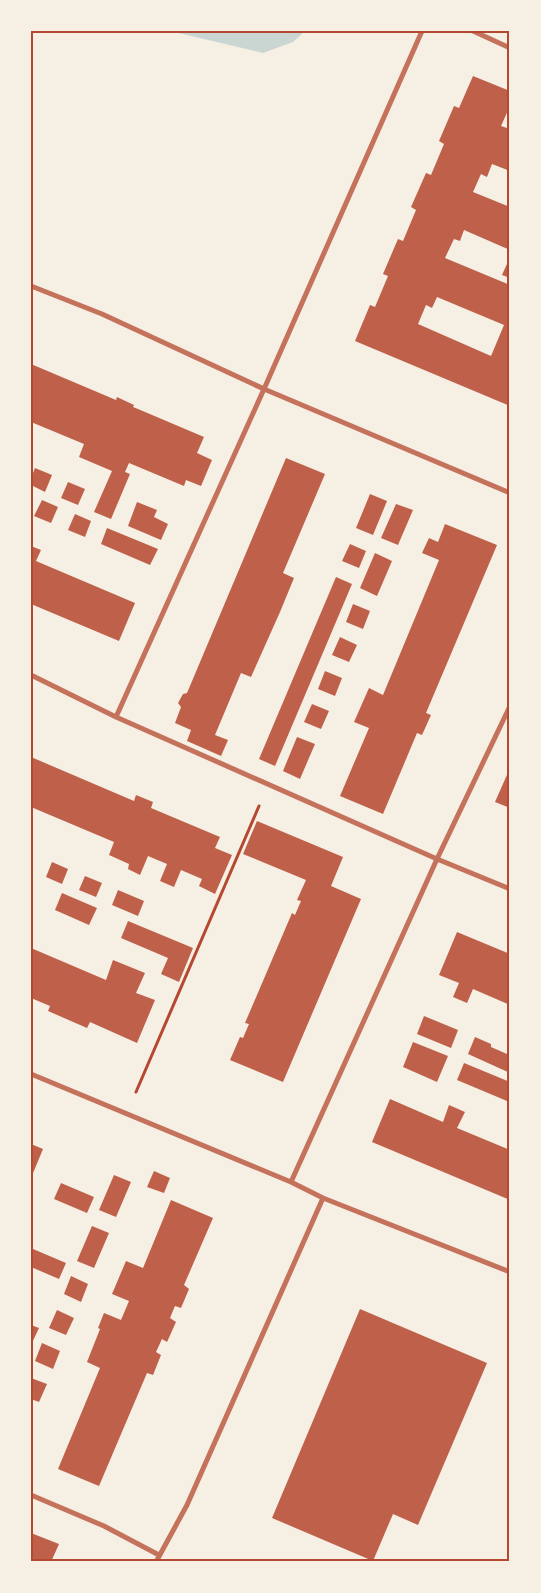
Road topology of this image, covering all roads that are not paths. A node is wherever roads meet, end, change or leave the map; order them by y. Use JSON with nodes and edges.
{"nodes":[{"id":1,"x":422,"y":31,"type":"edge"},
{"id":2,"x":473,"y":31,"type":"edge"},
{"id":3,"x":510,"y":48,"type":"edge"},
{"id":4,"x":31,"y":286,"type":"edge"},
{"id":5,"x":264,"y":389,"type":"junction"},
{"id":6,"x":510,"y":493,"type":"edge"},
{"id":7,"x":31,"y":675,"type":"edge"},
{"id":8,"x":510,"y":706,"type":"edge"},
{"id":9,"x":116,"y":717,"type":"junction"},
{"id":10,"x":437,"y":859,"type":"junction"},
{"id":11,"x":510,"y":889,"type":"edge"},
{"id":12,"x":31,"y":1074,"type":"edge"},
{"id":13,"x":290,"y":1182,"type":"junction"},
{"id":14,"x":323,"y":1198,"type":"junction"},
{"id":15,"x":510,"y":1272,"type":"edge"},
{"id":16,"x":31,"y":1495,"type":"edge"},
{"id":17,"x":159,"y":1555,"type":"junction"},
{"id":18,"x":156,"y":1562,"type":"edge"}],
"edges":[{"from":1,"to":5,"type":"street"},
{"from":2,"to":3,"type":"street"},
{"from":4,"to":5,"type":"street"},
{"from":5,"to":6,"type":"street"},
{"from":5,"to":9,"type":"street"},
{"from":7,"to":9,"type":"street"},
{"from":8,"to":10,"type":"street"},
{"from":9,"to":10,"type":"street"},
{"from":10,"to":11,"type":"street"},
{"from":10,"to":13,"type":"street"},
{"from":12,"to":13,"type":"street"},
{"from":13,"to":14,"type":"street"},
{"from":14,"to":15,"type":"street"},
{"from":14,"to":17,"type":"street"},
{"from":16,"to":17,"type":"street"},
{"from":17,"to":18,"type":"street"}]}
